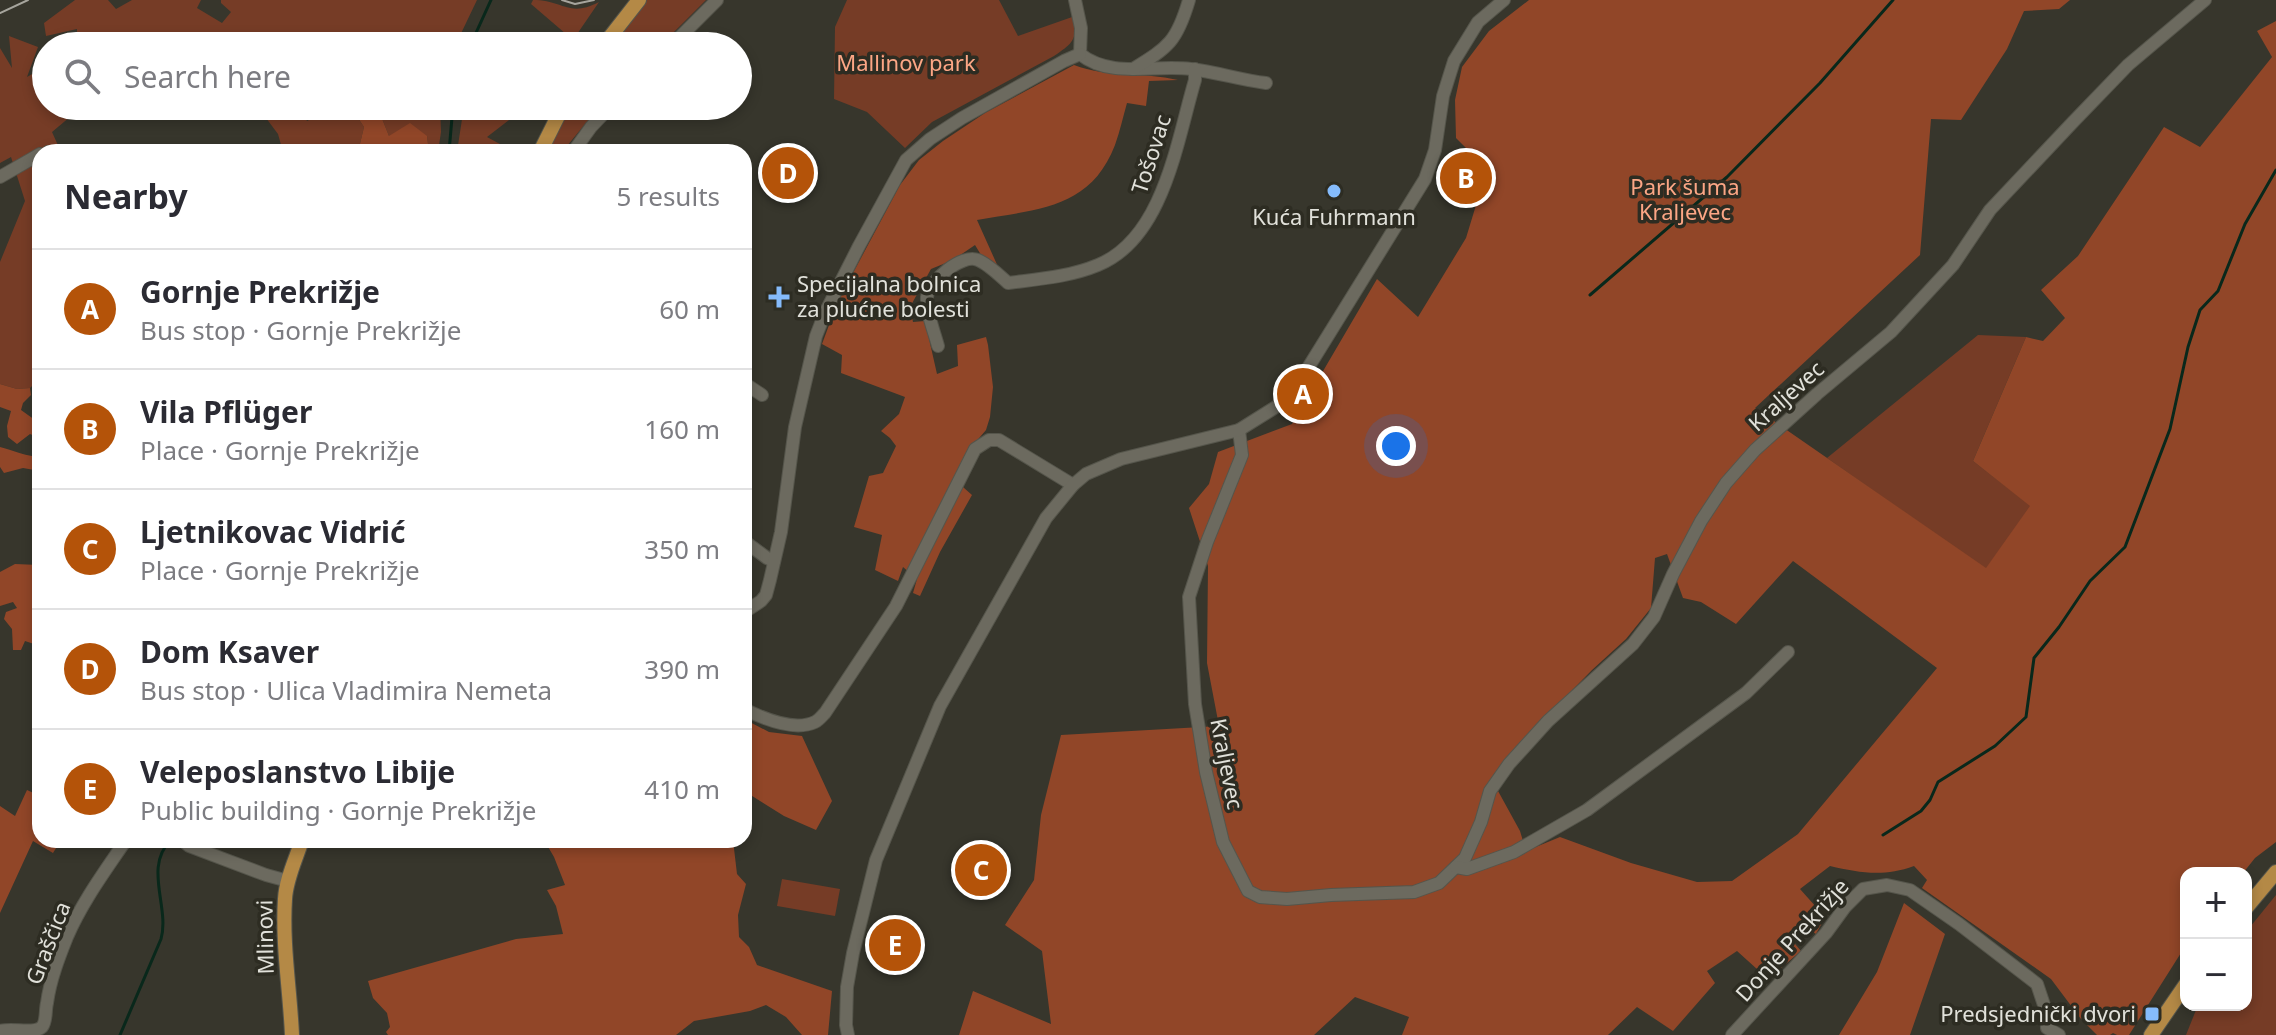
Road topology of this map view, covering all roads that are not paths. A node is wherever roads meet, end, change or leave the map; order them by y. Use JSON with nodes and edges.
{"nodes":[{"id":1,"x":639,"y":0,"type":"edge"},
{"id":2,"x":717,"y":0,"type":"edge"},
{"id":3,"x":1075,"y":0,"type":"edge"},
{"id":4,"x":1189,"y":0,"type":"edge"},
{"id":5,"x":1504,"y":0,"type":"edge"},
{"id":6,"x":2205,"y":0,"type":"edge"},
{"id":7,"x":614,"y":32,"type":"edge"},
{"id":8,"x":685,"y":32,"type":"edge"},
{"id":9,"x":1080,"y":54,"type":"junction"},
{"id":10,"x":1133,"y":69,"type":"junction"},
{"id":11,"x":1195,"y":69,"type":"junction"},
{"id":12,"x":1266,"y":83,"type":"dead end"},
{"id":13,"x":556,"y":120,"type":"edge"},
{"id":14,"x":598,"y":120,"type":"edge"},
{"id":15,"x":544,"y":144,"type":"edge"},
{"id":16,"x":579,"y":144,"type":"edge"},
{"id":17,"x":32,"y":159,"type":"edge"},
{"id":18,"x":0,"y":177,"type":"edge"},
{"id":19,"x":938,"y":346,"type":"dead end"},
{"id":20,"x":752,"y":388,"type":"edge"},
{"id":21,"x":762,"y":395,"type":"dead end"},
{"id":22,"x":1239,"y":430,"type":"junction"},
{"id":23,"x":1073,"y":485,"type":"junction"},
{"id":24,"x":752,"y":546,"type":"edge"},
{"id":25,"x":774,"y":561,"type":"junction"},
{"id":26,"x":752,"y":607,"type":"edge"},
{"id":27,"x":1788,"y":652,"type":"dead end"},
{"id":28,"x":752,"y":713,"type":"edge"},
{"id":29,"x":121,"y":848,"type":"edge"},
{"id":30,"x":194,"y":848,"type":"edge"},
{"id":31,"x":299,"y":848,"type":"edge"},
{"id":32,"x":1456,"y":867,"type":"junction"},
{"id":33,"x":2276,"y":872,"type":"edge"},
{"id":34,"x":288,"y":881,"type":"junction"},
{"id":35,"x":2252,"y":901,"type":"edge"},
{"id":36,"x":2180,"y":993,"type":"edge"},
{"id":37,"x":1,"y":1030,"type":"edge"},
{"id":38,"x":292,"y":1035,"type":"edge"},
{"id":39,"x":848,"y":1035,"type":"edge"},
{"id":40,"x":1732,"y":1035,"type":"edge"},
{"id":41,"x":2059,"y":1035,"type":"edge"},
{"id":42,"x":2151,"y":1035,"type":"edge"}],
"edges":[{"from":1,"to":7,"type":"main road"},
{"from":2,"to":8,"type":"street"},
{"from":3,"to":9,"type":"street"},
{"from":4,"to":10,"type":"street"},
{"from":5,"to":22,"type":"street"},
{"from":6,"to":32,"type":"street","name":"Kraljevec"},
{"from":9,"to":10,"type":"street"},
{"from":9,"to":25,"type":"street"},
{"from":10,"to":11,"type":"street"},
{"from":11,"to":12,"type":"street"},
{"from":11,"to":19,"type":"street","name":"Tošovac"},
{"from":13,"to":15,"type":"main road"},
{"from":14,"to":16,"type":"street"},
{"from":17,"to":18,"type":"street"},
{"from":20,"to":21,"type":"street"},
{"from":22,"to":23,"type":"street"},
{"from":22,"to":32,"type":"street","name":"Kraljevec"},
{"from":23,"to":28,"type":"street"},
{"from":23,"to":39,"type":"street"},
{"from":24,"to":25,"type":"street"},
{"from":25,"to":26,"type":"street"},
{"from":27,"to":32,"type":"street","name":"Kraljevec"},
{"from":29,"to":37,"type":"street","name":"Graščica"},
{"from":30,"to":34,"type":"street"},
{"from":31,"to":34,"type":"main road","name":"Mlinovi"},
{"from":33,"to":35,"type":"main road"},
{"from":34,"to":38,"type":"main road","name":"Mlinovi"},
{"from":36,"to":42,"type":"main road"},
{"from":40,"to":41,"type":"street","name":"Donje Prekrižje"}]}
